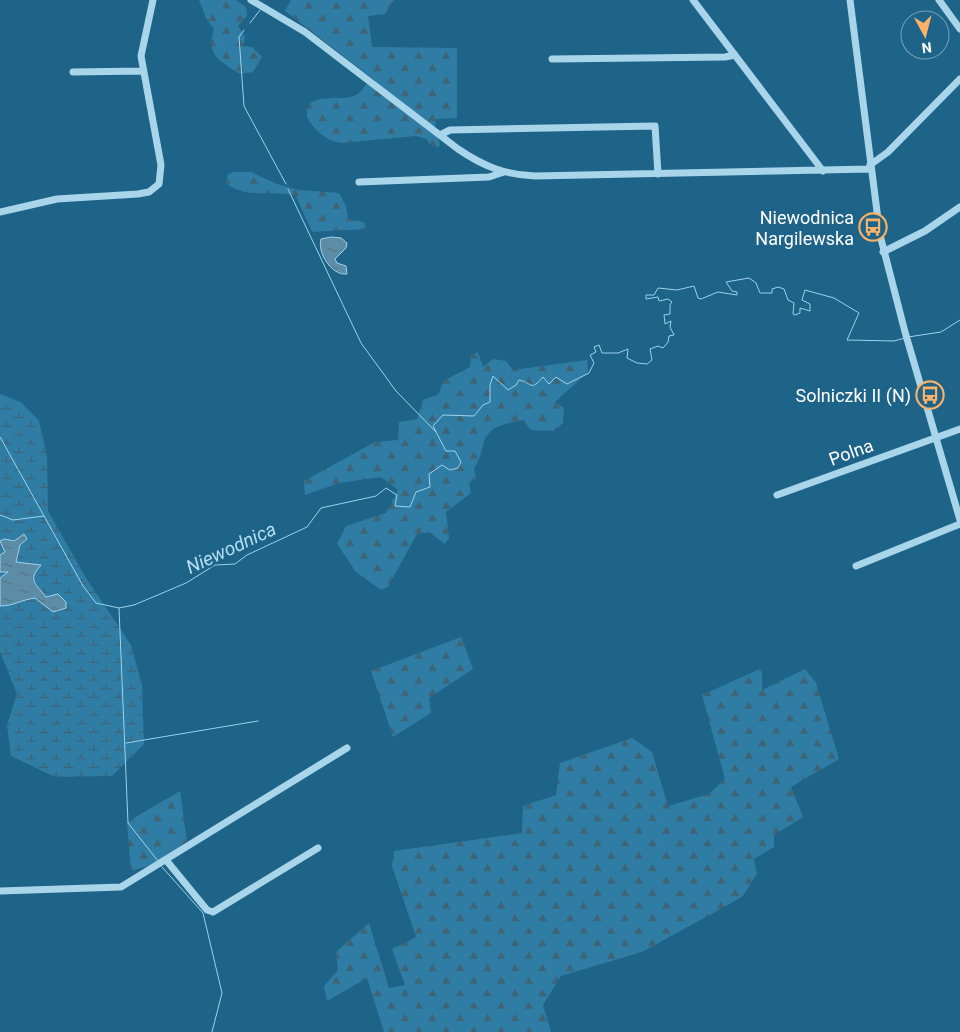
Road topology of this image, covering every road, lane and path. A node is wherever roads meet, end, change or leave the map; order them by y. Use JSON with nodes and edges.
{"nodes":[{"id":1,"x":153,"y":0,"type":"edge"},
{"id":2,"x":251,"y":0,"type":"edge"},
{"id":3,"x":693,"y":0,"type":"edge"},
{"id":4,"x":850,"y":0,"type":"edge"},
{"id":5,"x":939,"y":0,"type":"edge"},
{"id":6,"x":960,"y":29,"type":"edge"},
{"id":7,"x":735,"y":55,"type":"junction"},
{"id":8,"x":552,"y":59,"type":"dead end"},
{"id":9,"x":143,"y":71,"type":"junction"},
{"id":10,"x":74,"y":72,"type":"dead end"},
{"id":11,"x":960,"y":79,"type":"edge"},
{"id":12,"x":440,"y":135,"type":"junction"},
{"id":13,"x":870,"y":167,"type":"junction"},
{"id":14,"x":823,"y":171,"type":"junction"},
{"id":15,"x":504,"y":172,"type":"junction"},
{"id":16,"x":658,"y":174,"type":"junction"},
{"id":17,"x":360,"y":182,"type":"dead end"},
{"id":18,"x":960,"y":207,"type":"edge"},
{"id":19,"x":0,"y":212,"type":"edge"},
{"id":20,"x":884,"y":252,"type":"junction"},
{"id":21,"x":960,"y":429,"type":"edge"},
{"id":22,"x":936,"y":438,"type":"junction"},
{"id":23,"x":777,"y":494,"type":"dead end"},
{"id":24,"x":960,"y":520,"type":"edge"},
{"id":25,"x":960,"y":524,"type":"edge"},
{"id":26,"x":856,"y":566,"type":"dead end"},
{"id":27,"x":347,"y":748,"type":"dead end"},
{"id":28,"x":318,"y":848,"type":"dead end"},
{"id":29,"x":166,"y":860,"type":"junction"},
{"id":30,"x":0,"y":891,"type":"edge"}],
"edges":[{"from":1,"to":9,"type":"street"},
{"from":2,"to":12,"type":"street"},
{"from":3,"to":7,"type":"street"},
{"from":4,"to":13,"type":"street"},
{"from":5,"to":6,"type":"street"},
{"from":7,"to":8,"type":"street"},
{"from":7,"to":14,"type":"street"},
{"from":9,"to":10,"type":"street"},
{"from":9,"to":19,"type":"street"},
{"from":11,"to":13,"type":"street"},
{"from":12,"to":15,"type":"street"},
{"from":12,"to":16,"type":"street"},
{"from":13,"to":14,"type":"street"},
{"from":13,"to":20,"type":"street"},
{"from":14,"to":16,"type":"street"},
{"from":15,"to":16,"type":"street"},
{"from":15,"to":17,"type":"street"},
{"from":18,"to":20,"type":"street"},
{"from":20,"to":22,"type":"street"},
{"from":21,"to":22,"type":"street","name":"Polna"},
{"from":22,"to":23,"type":"street","name":"Polna"},
{"from":22,"to":24,"type":"street"},
{"from":25,"to":26,"type":"street"},
{"from":27,"to":29,"type":"street"},
{"from":28,"to":29,"type":"street"},
{"from":29,"to":30,"type":"street"}]}
